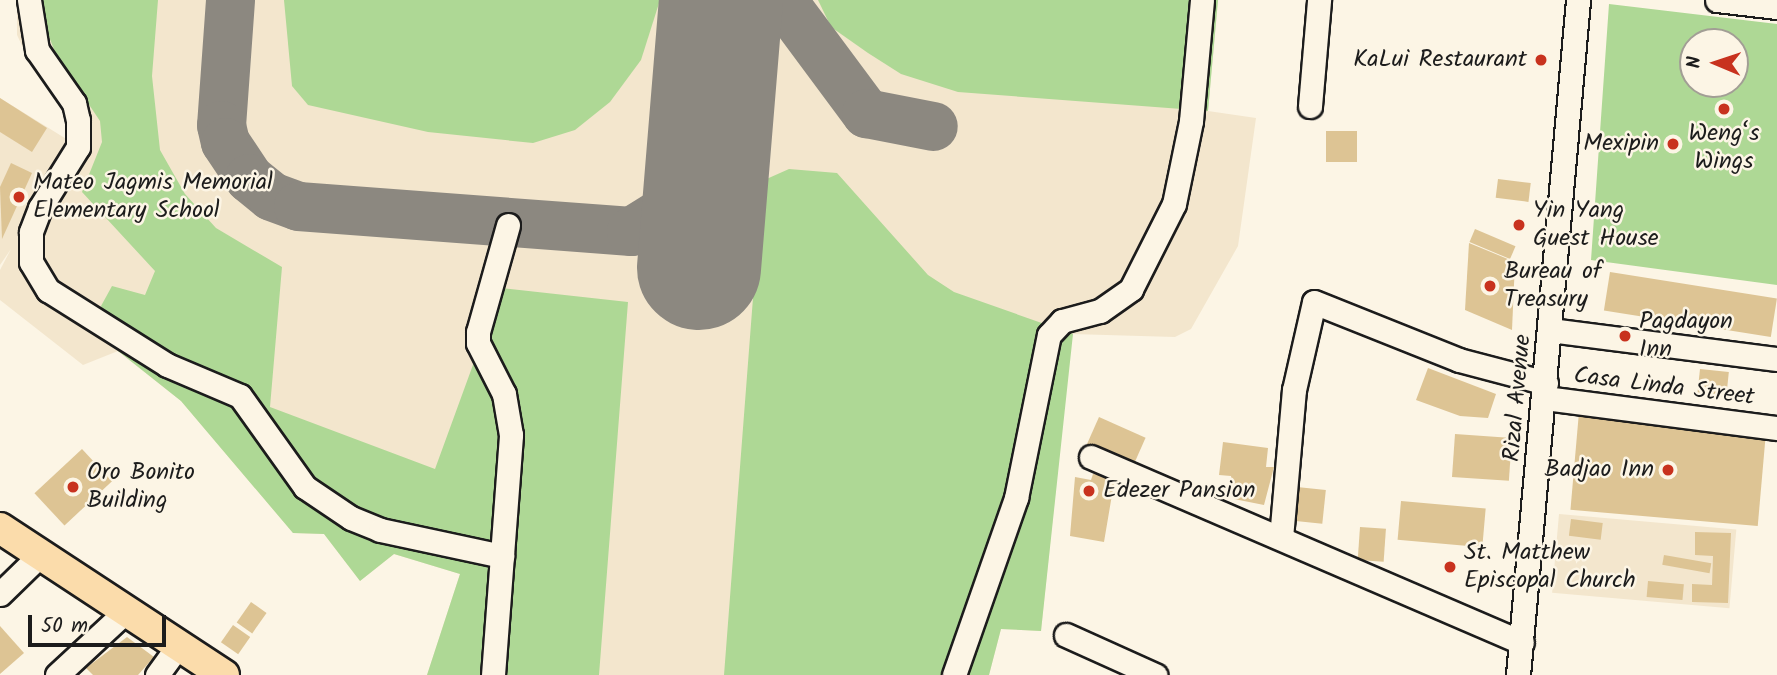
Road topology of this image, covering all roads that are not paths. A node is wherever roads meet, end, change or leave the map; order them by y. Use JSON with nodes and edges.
{"nodes":[{"id":1,"x":29,"y":0,"type":"edge"},
{"id":2,"x":1202,"y":0,"type":"edge"},
{"id":3,"x":1319,"y":0,"type":"edge"},
{"id":4,"x":1578,"y":0,"type":"edge"},
{"id":5,"x":1717,"y":0,"type":"edge"},
{"id":6,"x":1777,"y":7,"type":"edge"},
{"id":7,"x":1310,"y":106,"type":"dead end"},
{"id":8,"x":508,"y":225,"type":"dead end"},
{"id":9,"x":1550,"y":330,"type":"junction"},
{"id":10,"x":1777,"y":359,"type":"edge"},
{"id":11,"x":1545,"y":391,"type":"junction"},
{"id":12,"x":1777,"y":428,"type":"edge"},
{"id":13,"x":1091,"y":457,"type":"dead end"},
{"id":14,"x":0,"y":528,"type":"edge"},
{"id":15,"x":1281,"y":538,"type":"junction"},
{"id":16,"x":41,"y":555,"type":"junction"},
{"id":17,"x":502,"y":556,"type":"junction"},
{"id":18,"x":0,"y":594,"type":"edge"},
{"id":19,"x":126,"y":611,"type":"junction"},
{"id":20,"x":1066,"y":635,"type":"dead end"},
{"id":21,"x":1522,"y":643,"type":"junction"},
{"id":22,"x":178,"y":646,"type":"junction"},
{"id":23,"x":57,"y":675,"type":"edge"},
{"id":24,"x":157,"y":675,"type":"edge"},
{"id":25,"x":224,"y":675,"type":"edge"},
{"id":26,"x":494,"y":675,"type":"edge"},
{"id":27,"x":954,"y":675,"type":"edge"},
{"id":28,"x":1155,"y":675,"type":"edge"},
{"id":29,"x":1518,"y":675,"type":"edge"}],
"edges":[{"from":1,"to":17,"type":"street"},
{"from":2,"to":27,"type":"street"},
{"from":3,"to":7,"type":"street"},
{"from":4,"to":9,"type":"street","name":"Rizal Avenue"},
{"from":5,"to":6,"type":"street"},
{"from":8,"to":17,"type":"street"},
{"from":9,"to":10,"type":"street"},
{"from":9,"to":11,"type":"street","name":"Rizal Avenue"},
{"from":11,"to":12,"type":"street","name":"Casa Linda Street"},
{"from":11,"to":15,"type":"street","name":"Casa Linda Street"},
{"from":11,"to":21,"type":"street","name":"Rizal Avenue"},
{"from":13,"to":15,"type":"street"},
{"from":14,"to":16,"type":"main road"},
{"from":15,"to":21,"type":"street"},
{"from":16,"to":18,"type":"street"},
{"from":16,"to":19,"type":"main road"},
{"from":17,"to":26,"type":"street"},
{"from":19,"to":22,"type":"main road"},
{"from":19,"to":23,"type":"street"},
{"from":20,"to":28,"type":"street"},
{"from":21,"to":29,"type":"street","name":"Rizal Avenue"},
{"from":22,"to":24,"type":"street"},
{"from":22,"to":25,"type":"main road"}]}
